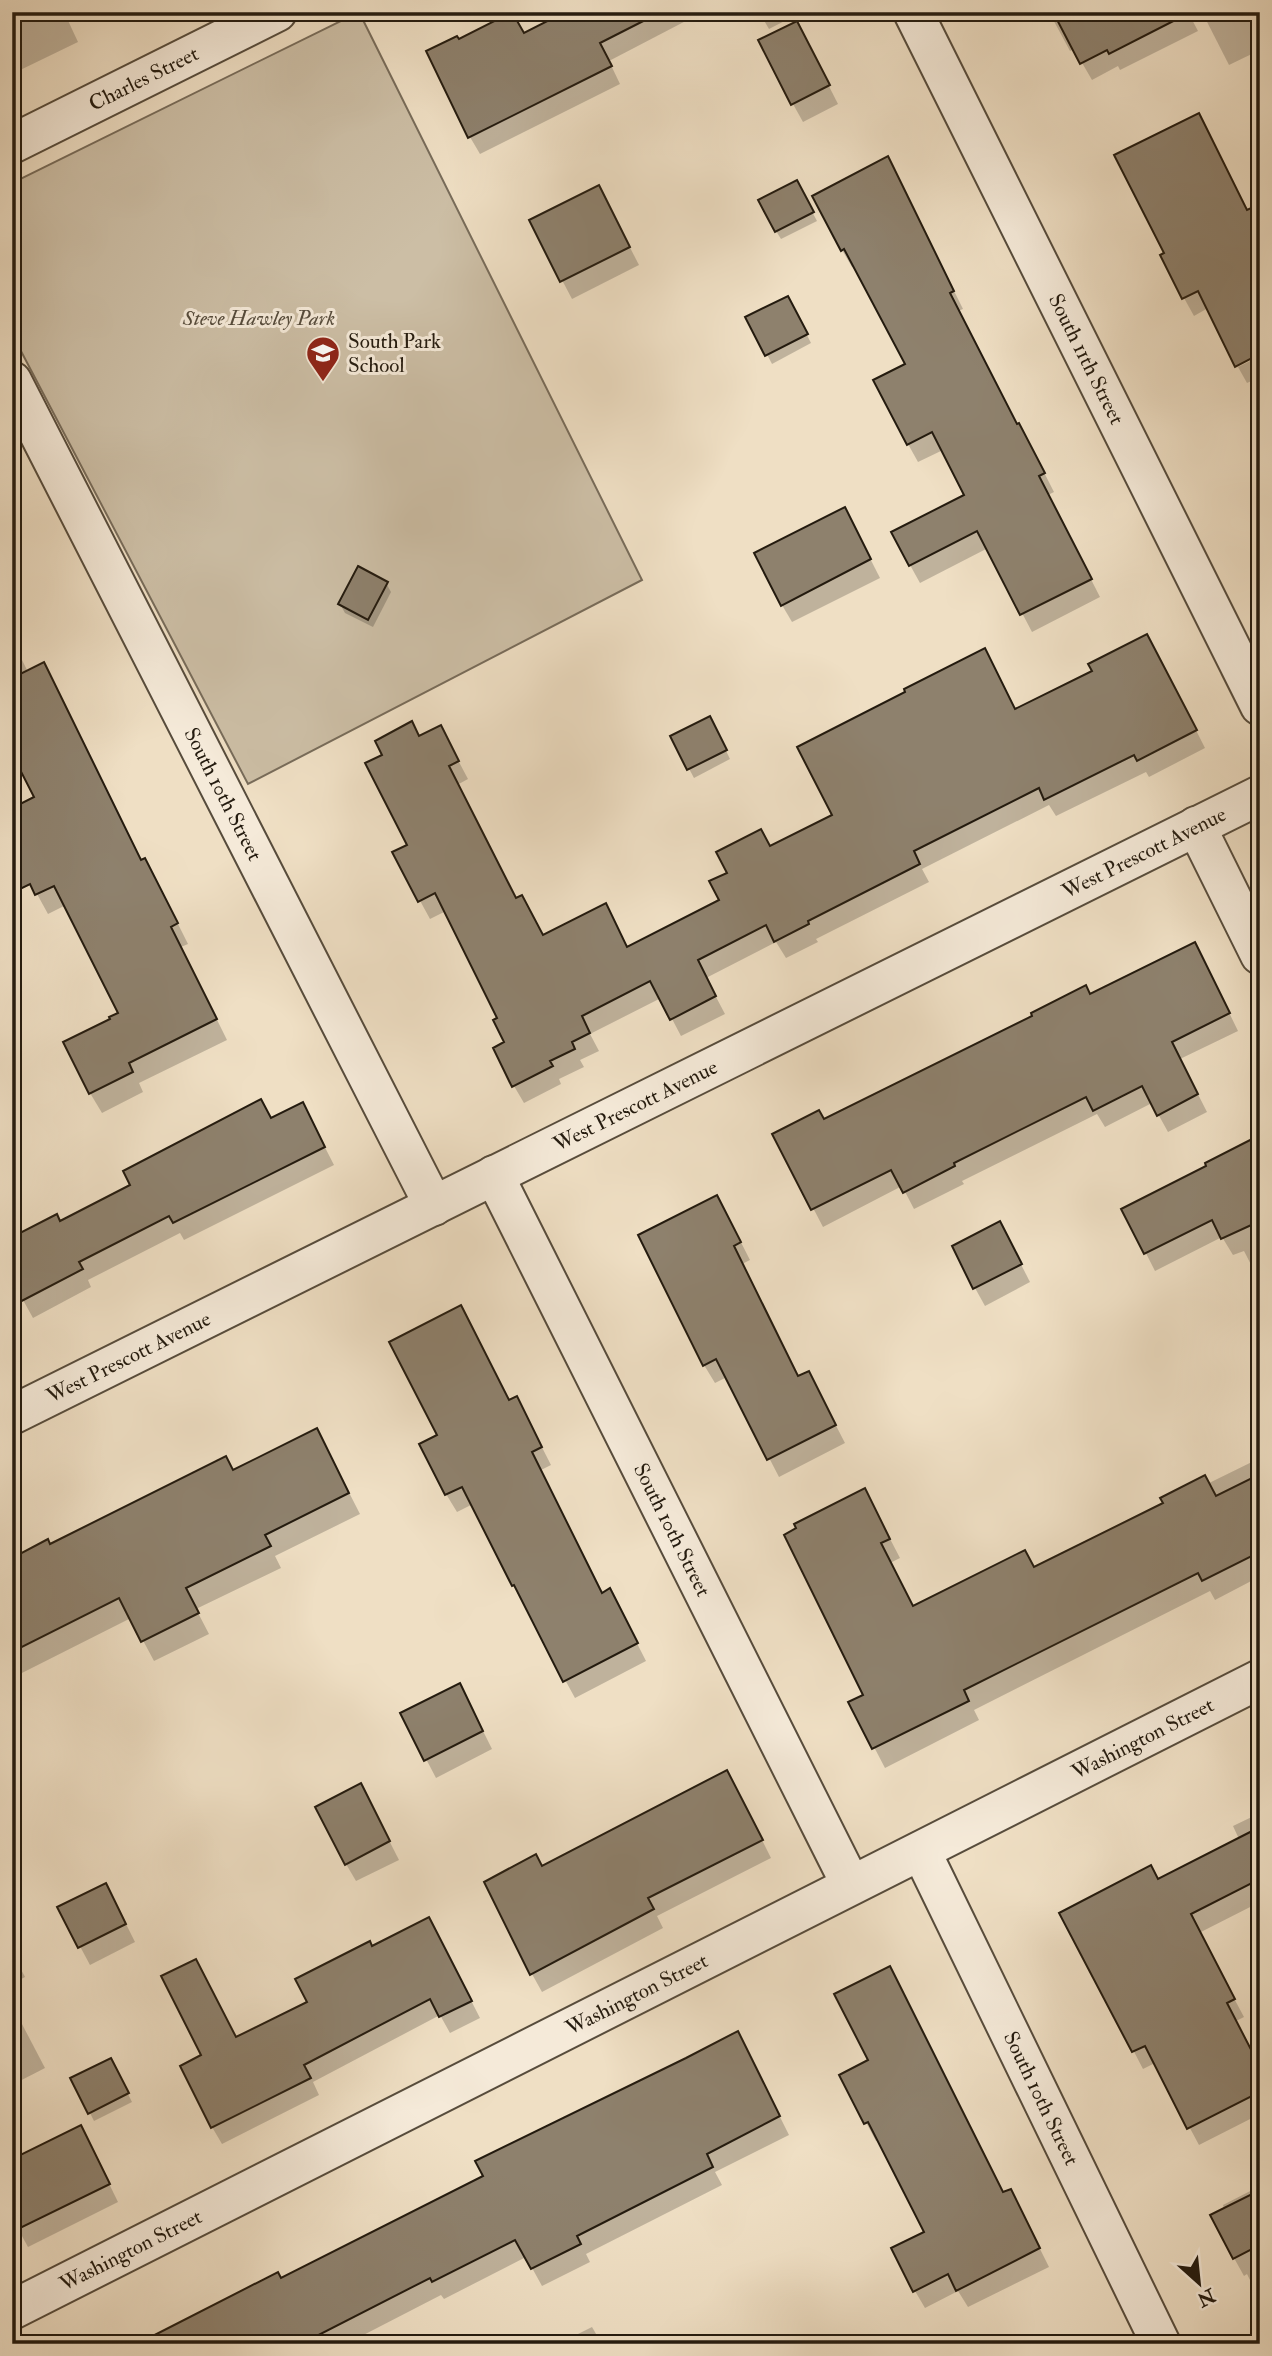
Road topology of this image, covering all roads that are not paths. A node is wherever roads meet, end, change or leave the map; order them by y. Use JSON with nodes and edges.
{"nodes":[{"id":1,"x":277,"y":12,"type":"edge"},
{"id":2,"x":913,"y":12,"type":"edge"},
{"id":3,"x":12,"y":144,"type":"edge"},
{"id":4,"x":12,"y":381,"type":"edge"},
{"id":5,"x":1260,"y":706,"type":"edge"},
{"id":6,"x":1260,"y":795,"type":"edge"},
{"id":7,"x":1196,"y":826,"type":"junction"},
{"id":8,"x":1260,"y":955,"type":"edge"},
{"id":9,"x":494,"y":1175,"type":"junction"},
{"id":10,"x":434,"y":1206,"type":"junction"},
{"id":11,"x":12,"y":1415,"type":"edge"},
{"id":12,"x":1260,"y":1679,"type":"edge"},
{"id":13,"x":921,"y":1851,"type":"junction"},
{"id":14,"x":851,"y":1885,"type":"junction"},
{"id":15,"x":12,"y":2310,"type":"edge"},
{"id":16,"x":1161,"y":2344,"type":"edge"}],
"edges":[{"from":1,"to":3,"type":"street","name":"Charles Street"},
{"from":2,"to":5,"type":"street","name":"South 11th Street"},
{"from":4,"to":10,"type":"street","name":"South 10th Street"},
{"from":6,"to":7,"type":"street","name":"West Prescott Avenue"},
{"from":7,"to":8,"type":"street"},
{"from":7,"to":9,"type":"street","name":"West Prescott Avenue"},
{"from":9,"to":10,"type":"street","name":"West Prescott Avenue"},
{"from":9,"to":14,"type":"street","name":"South 10th Street"},
{"from":10,"to":11,"type":"street","name":"West Prescott Avenue"},
{"from":12,"to":13,"type":"street","name":"Washington Street"},
{"from":13,"to":14,"type":"street","name":"Washington Street"},
{"from":13,"to":16,"type":"street","name":"South 10th Street"},
{"from":14,"to":15,"type":"street","name":"Washington Street"}]}
